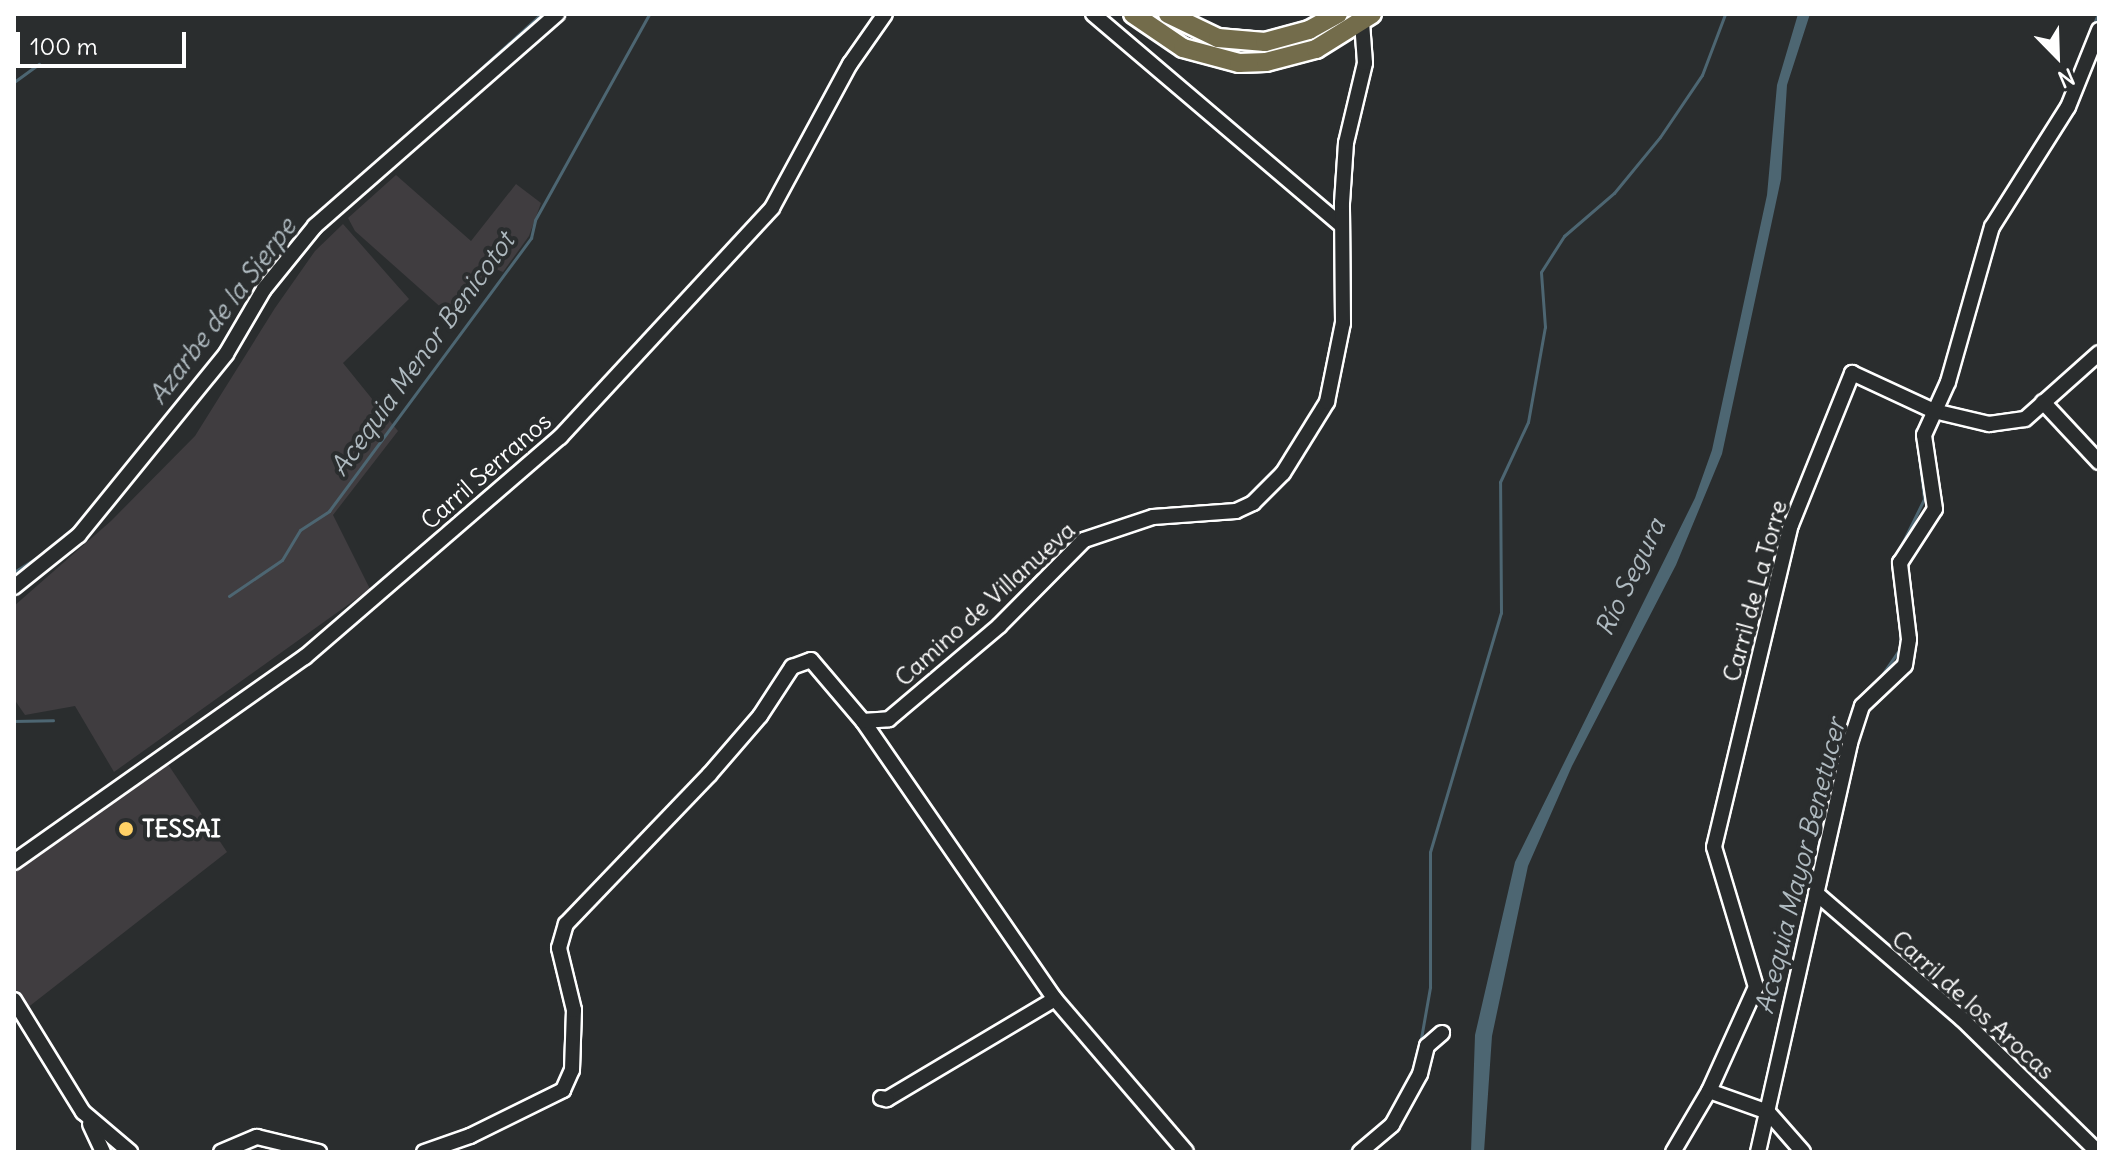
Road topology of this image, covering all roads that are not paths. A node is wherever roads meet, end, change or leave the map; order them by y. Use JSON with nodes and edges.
{"nodes":[{"id":1,"x":557,"y":14,"type":"edge"},
{"id":2,"x":885,"y":14,"type":"edge"},
{"id":3,"x":1093,"y":14,"type":"edge"},
{"id":4,"x":1133,"y":14,"type":"edge"},
{"id":5,"x":1168,"y":14,"type":"edge"},
{"id":6,"x":1338,"y":14,"type":"edge"},
{"id":7,"x":1367,"y":18,"type":"edge"},
{"id":8,"x":2099,"y":30,"type":"edge"},
{"id":9,"x":1341,"y":225,"type":"junction"},
{"id":10,"x":2099,"y":353,"type":"edge"},
{"id":11,"x":2043,"y":402,"type":"junction"},
{"id":12,"x":1934,"y":411,"type":"junction"},
{"id":13,"x":2099,"y":462,"type":"edge"},
{"id":14,"x":14,"y":587,"type":"edge"},
{"id":15,"x":863,"y":721,"type":"junction"},
{"id":16,"x":14,"y":862,"type":"edge"},
{"id":17,"x":1816,"y":893,"type":"junction"},
{"id":18,"x":1055,"y":999,"type":"junction"},
{"id":19,"x":14,"y":1000,"type":"edge"},
{"id":20,"x":1442,"y":1033,"type":"dead end"},
{"id":21,"x":1709,"y":1091,"type":"junction"},
{"id":22,"x":881,"y":1098,"type":"dead end"},
{"id":23,"x":1768,"y":1112,"type":"junction"},
{"id":24,"x":85,"y":1113,"type":"junction"},
{"id":25,"x":103,"y":1152,"type":"edge"},
{"id":26,"x":130,"y":1152,"type":"edge"},
{"id":27,"x":221,"y":1152,"type":"edge"},
{"id":28,"x":319,"y":1152,"type":"edge"},
{"id":29,"x":424,"y":1152,"type":"edge"},
{"id":30,"x":1186,"y":1152,"type":"edge"},
{"id":31,"x":1360,"y":1152,"type":"edge"},
{"id":32,"x":1673,"y":1152,"type":"edge"},
{"id":33,"x":1758,"y":1152,"type":"edge"},
{"id":34,"x":1803,"y":1152,"type":"edge"},
{"id":35,"x":2098,"y":1152,"type":"edge"}],
"edges":[{"from":1,"to":14,"type":"street"},
{"from":2,"to":16,"type":"street","name":"Carril Serranos"},
{"from":3,"to":9,"type":"street"},
{"from":4,"to":7,"type":"main road"},
{"from":5,"to":6,"type":"main road"},
{"from":7,"to":9,"type":"street","name":"Camino de Villanueva"},
{"from":8,"to":12,"type":"street"},
{"from":9,"to":15,"type":"street","name":"Camino de Villanueva"},
{"from":10,"to":11,"type":"street","name":"Carril de La Torre"},
{"from":11,"to":12,"type":"street","name":"Carril de La Torre"},
{"from":11,"to":13,"type":"street"},
{"from":12,"to":17,"type":"street"},
{"from":12,"to":21,"type":"street","name":"Carril de La Torre"},
{"from":15,"to":18,"type":"street"},
{"from":15,"to":29,"type":"street"},
{"from":17,"to":23,"type":"street"},
{"from":17,"to":35,"type":"street","name":"Carril de los Arocas"},
{"from":18,"to":22,"type":"street"},
{"from":18,"to":30,"type":"street"},
{"from":19,"to":24,"type":"street"},
{"from":20,"to":31,"type":"street"},
{"from":21,"to":23,"type":"street"},
{"from":21,"to":32,"type":"street"},
{"from":23,"to":33,"type":"street"},
{"from":23,"to":34,"type":"street"},
{"from":24,"to":25,"type":"street"},
{"from":24,"to":26,"type":"street"},
{"from":27,"to":28,"type":"street"}]}
